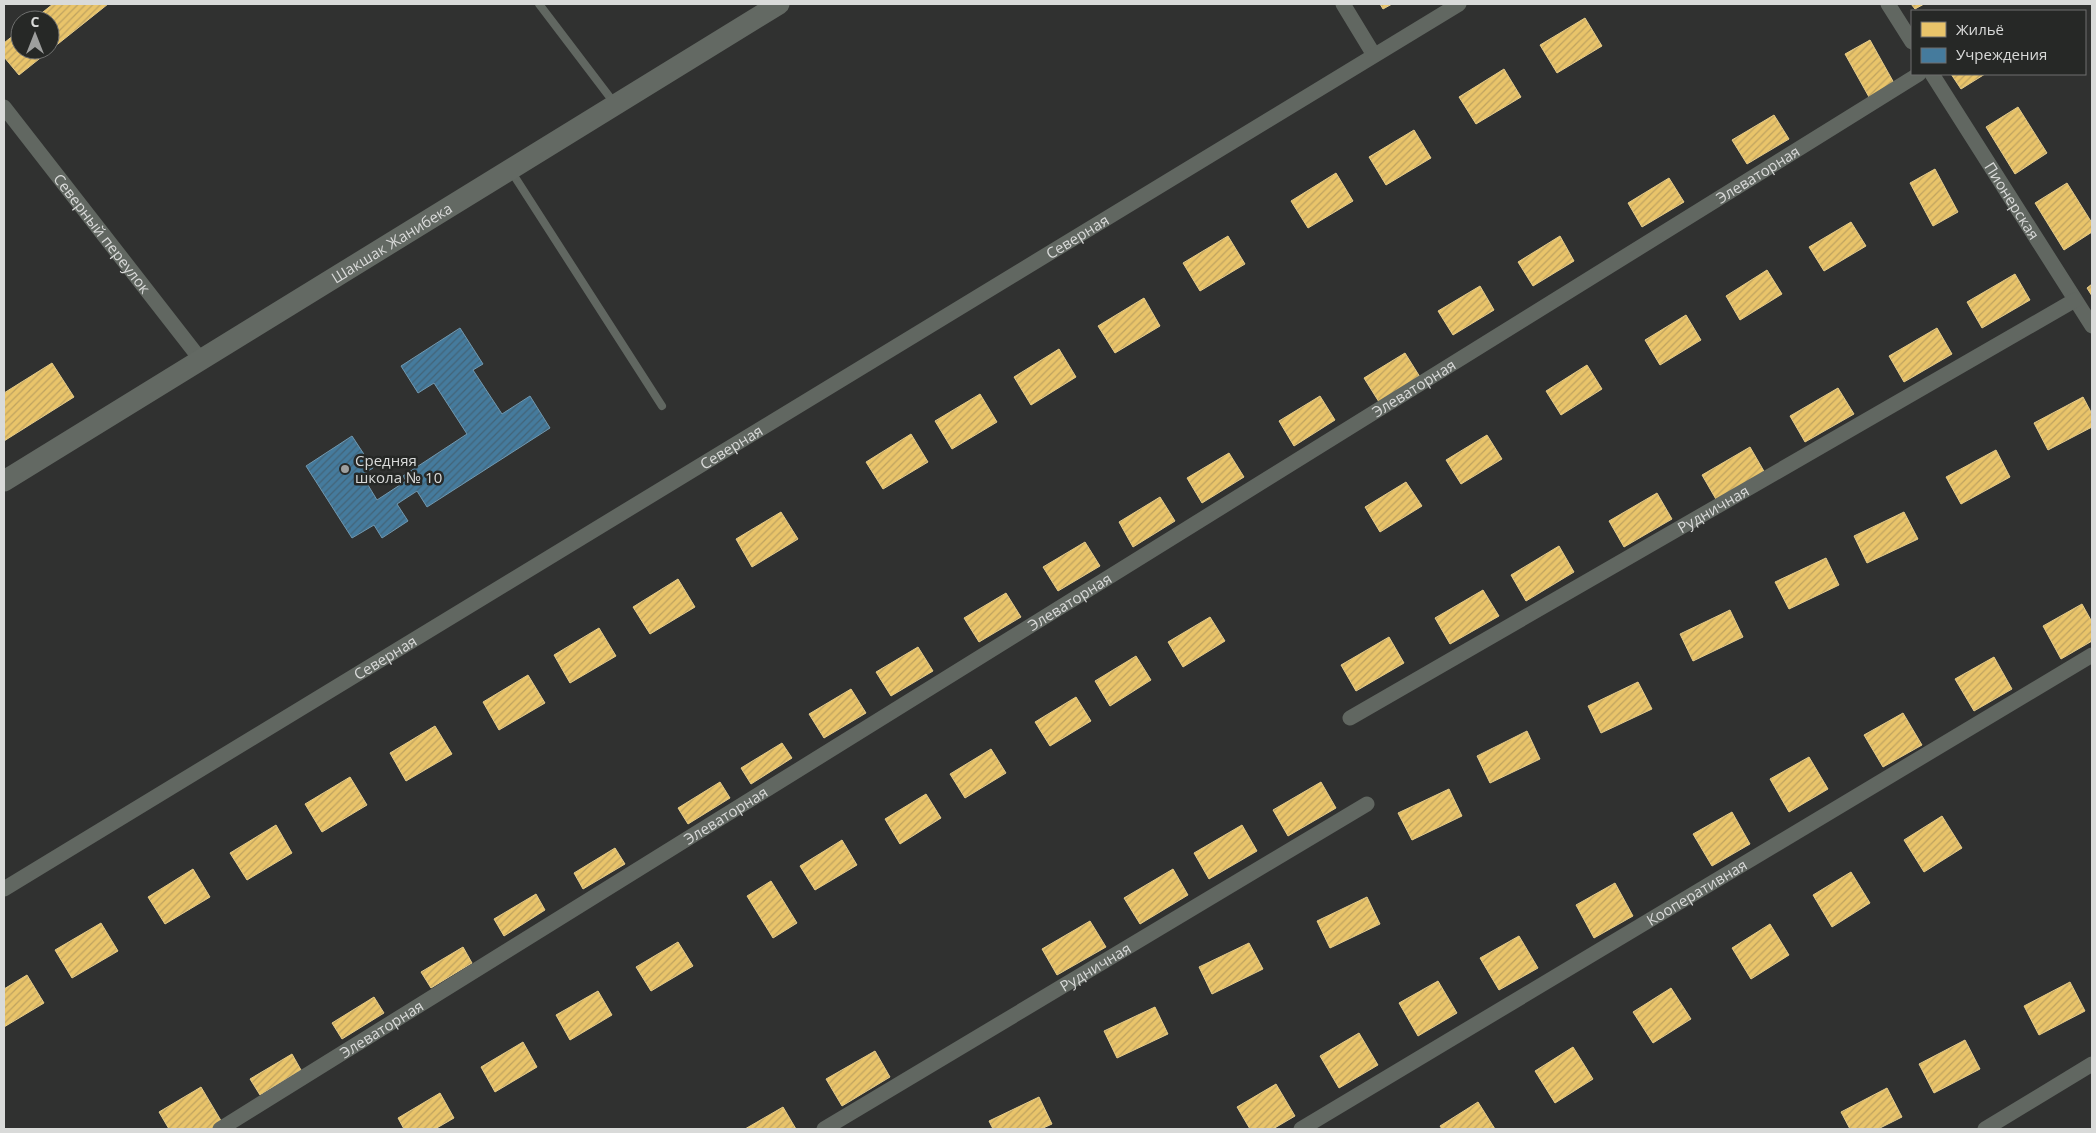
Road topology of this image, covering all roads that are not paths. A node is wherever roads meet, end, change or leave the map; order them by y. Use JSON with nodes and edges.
{"nodes":[{"id":1,"x":540,"y":4,"type":"edge"},
{"id":2,"x":778,"y":4,"type":"edge"},
{"id":3,"x":1343,"y":4,"type":"edge"},
{"id":4,"x":1459,"y":4,"type":"edge"},
{"id":5,"x":1888,"y":4,"type":"edge"},
{"id":6,"x":1911,"y":40,"type":"edge"},
{"id":7,"x":1374,"y":55,"type":"junction"},
{"id":8,"x":1917,"y":75,"type":"edge"},
{"id":9,"x":1933,"y":75,"type":"edge"},
{"id":10,"x":616,"y":104,"type":"junction"},
{"id":11,"x":4,"y":107,"type":"edge"},
{"id":12,"x":510,"y":169,"type":"junction"},
{"id":13,"x":2075,"y":300,"type":"junction"},
{"id":14,"x":2092,"y":326,"type":"edge"},
{"id":15,"x":201,"y":360,"type":"junction"},
{"id":16,"x":662,"y":406,"type":"dead end"},
{"id":17,"x":4,"y":481,"type":"edge"},
{"id":18,"x":2092,"y":655,"type":"edge"},
{"id":19,"x":1350,"y":718,"type":"dead end"},
{"id":20,"x":1367,"y":804,"type":"dead end"},
{"id":21,"x":4,"y":889,"type":"edge"},
{"id":22,"x":2092,"y":1064,"type":"edge"},
{"id":23,"x":220,"y":1129,"type":"edge"},
{"id":24,"x":824,"y":1129,"type":"edge"},
{"id":25,"x":1301,"y":1129,"type":"edge"},
{"id":26,"x":1984,"y":1129,"type":"edge"}],
"edges":[{"from":1,"to":10,"type":"lane"},
{"from":2,"to":10,"type":"main road","name":"Шакшак Жанибека"},
{"from":3,"to":7,"type":"street"},
{"from":4,"to":7,"type":"street","name":"Северная"},
{"from":5,"to":6,"type":"street"},
{"from":7,"to":21,"type":"street","name":"Северная"},
{"from":8,"to":23,"type":"street","name":"Элеваторная"},
{"from":9,"to":13,"type":"street","name":"Пионерская"},
{"from":10,"to":12,"type":"main road","name":"Шакшак Жанибека"},
{"from":11,"to":15,"type":"street","name":"Северный переулок"},
{"from":12,"to":15,"type":"main road","name":"Шакшак Жанибека"},
{"from":12,"to":16,"type":"lane"},
{"from":13,"to":14,"type":"street","name":"Пионерская"},
{"from":13,"to":19,"type":"street","name":"Рудничная"},
{"from":15,"to":17,"type":"main road","name":"Шакшак Жанибека"},
{"from":18,"to":25,"type":"street","name":"Кооперативная"},
{"from":20,"to":24,"type":"street","name":"Рудничная"},
{"from":22,"to":26,"type":"street"}]}
